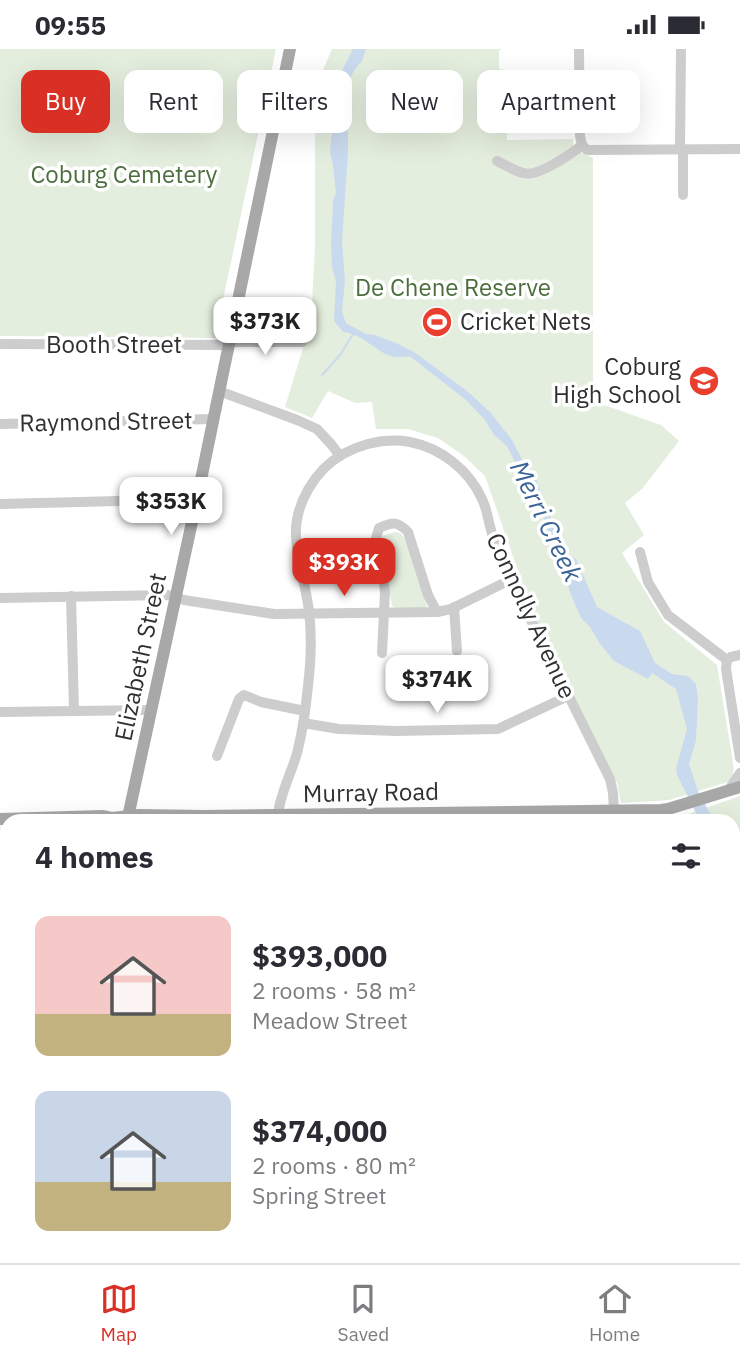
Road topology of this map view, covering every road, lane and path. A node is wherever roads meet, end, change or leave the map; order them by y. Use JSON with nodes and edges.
{"nodes":[{"id":1,"x":579,"y":49,"type":"edge"},
{"id":2,"x":681,"y":49,"type":"edge"},
{"id":3,"x":291,"y":50,"type":"edge"},
{"id":4,"x":584,"y":148,"type":"junction"},
{"id":5,"x":681,"y":149,"type":"junction"},
{"id":6,"x":740,"y":149,"type":"edge"},
{"id":7,"x":497,"y":161,"type":"dead end"},
{"id":8,"x":683,"y":195,"type":"dead end"},
{"id":9,"x":302,"y":342,"type":"dead end"},
{"id":10,"x":0,"y":344,"type":"edge"},
{"id":11,"x":228,"y":344,"type":"junction"},
{"id":12,"x":219,"y":391,"type":"junction"},
{"id":13,"x":213,"y":419,"type":"junction"},
{"id":14,"x":0,"y":424,"type":"edge"},
{"id":15,"x":340,"y":456,"type":"junction"},
{"id":16,"x":197,"y":499,"type":"junction"},
{"id":17,"x":0,"y":504,"type":"edge"},
{"id":18,"x":640,"y":552,"type":"dead end"},
{"id":19,"x":510,"y":580,"type":"junction"},
{"id":20,"x":71,"y":596,"type":"junction"},
{"id":21,"x":0,"y":598,"type":"edge"},
{"id":22,"x":175,"y":598,"type":"junction"},
{"id":23,"x":454,"y":607,"type":"junction"},
{"id":24,"x":438,"y":612,"type":"junction"},
{"id":25,"x":384,"y":613,"type":"junction"},
{"id":26,"x":309,"y":614,"type":"junction"},
{"id":27,"x":457,"y":651,"type":"dead end"},
{"id":28,"x":382,"y":653,"type":"dead end"},
{"id":29,"x":740,"y":655,"type":"edge"},
{"id":30,"x":727,"y":660,"type":"junction"},
{"id":31,"x":568,"y":696,"type":"junction"},
{"id":32,"x":74,"y":710,"type":"junction"},
{"id":33,"x":152,"y":710,"type":"junction"},
{"id":34,"x":305,"y":711,"type":"junction"},
{"id":35,"x":0,"y":712,"type":"edge"},
{"id":36,"x":303,"y":723,"type":"junction"},
{"id":37,"x":217,"y":756,"type":"dead end"},
{"id":38,"x":740,"y":758,"type":"edge"},
{"id":39,"x":740,"y":772,"type":"edge"},
{"id":40,"x":729,"y":790,"type":"edge"},
{"id":41,"x":614,"y":811,"type":"junction"},
{"id":42,"x":129,"y":814,"type":"edge"},
{"id":43,"x":278,"y":814,"type":"edge"},
{"id":44,"x":598,"y":814,"type":"edge"}],
"edges":[{"from":1,"to":4,"type":"street"},
{"from":2,"to":5,"type":"street"},
{"from":3,"to":11,"type":"main road","name":"Elizabeth Street"},
{"from":4,"to":5,"type":"street"},
{"from":4,"to":7,"type":"street"},
{"from":5,"to":6,"type":"street"},
{"from":5,"to":8,"type":"street"},
{"from":9,"to":11,"type":"street","name":"Booth Street"},
{"from":10,"to":11,"type":"street","name":"Booth Street"},
{"from":11,"to":12,"type":"main road","name":"Elizabeth Street"},
{"from":12,"to":13,"type":"main road","name":"Elizabeth Street"},
{"from":12,"to":15,"type":"street"},
{"from":13,"to":14,"type":"street","name":"Raymond Street"},
{"from":13,"to":16,"type":"main road","name":"Elizabeth Street"},
{"from":15,"to":19,"type":"street","name":"Connolly Avenue"},
{"from":15,"to":26,"type":"street","name":"Connolly Avenue"},
{"from":16,"to":17,"type":"street"},
{"from":16,"to":22,"type":"main road","name":"Elizabeth Street"},
{"from":18,"to":30,"type":"street"},
{"from":19,"to":23,"type":"street"},
{"from":19,"to":31,"type":"street","name":"Connolly Avenue"},
{"from":20,"to":21,"type":"street"},
{"from":20,"to":22,"type":"street"},
{"from":20,"to":32,"type":"street"},
{"from":22,"to":26,"type":"street"},
{"from":22,"to":33,"type":"main road","name":"Elizabeth Street"},
{"from":23,"to":24,"type":"street"},
{"from":23,"to":27,"type":"street"},
{"from":24,"to":25,"type":"street"},
{"from":24,"to":25,"type":"street"},
{"from":25,"to":26,"type":"street"},
{"from":25,"to":28,"type":"street"},
{"from":26,"to":34,"type":"street","name":"Connolly Avenue"},
{"from":29,"to":30,"type":"street"},
{"from":30,"to":38,"type":"street"},
{"from":31,"to":36,"type":"street"},
{"from":31,"to":41,"type":"street","name":"Connolly Avenue"},
{"from":32,"to":33,"type":"street"},
{"from":32,"to":35,"type":"street"},
{"from":33,"to":42,"type":"main road","name":"Elizabeth Street"},
{"from":34,"to":36,"type":"street","name":"Connolly Avenue"},
{"from":34,"to":37,"type":"street"},
{"from":36,"to":43,"type":"street","name":"Connolly Avenue"},
{"from":39,"to":40,"type":"street"},
{"from":40,"to":41,"type":"main road","name":"Murray Road"},
{"from":41,"to":44,"type":"main road","name":"Murray Road"}]}
